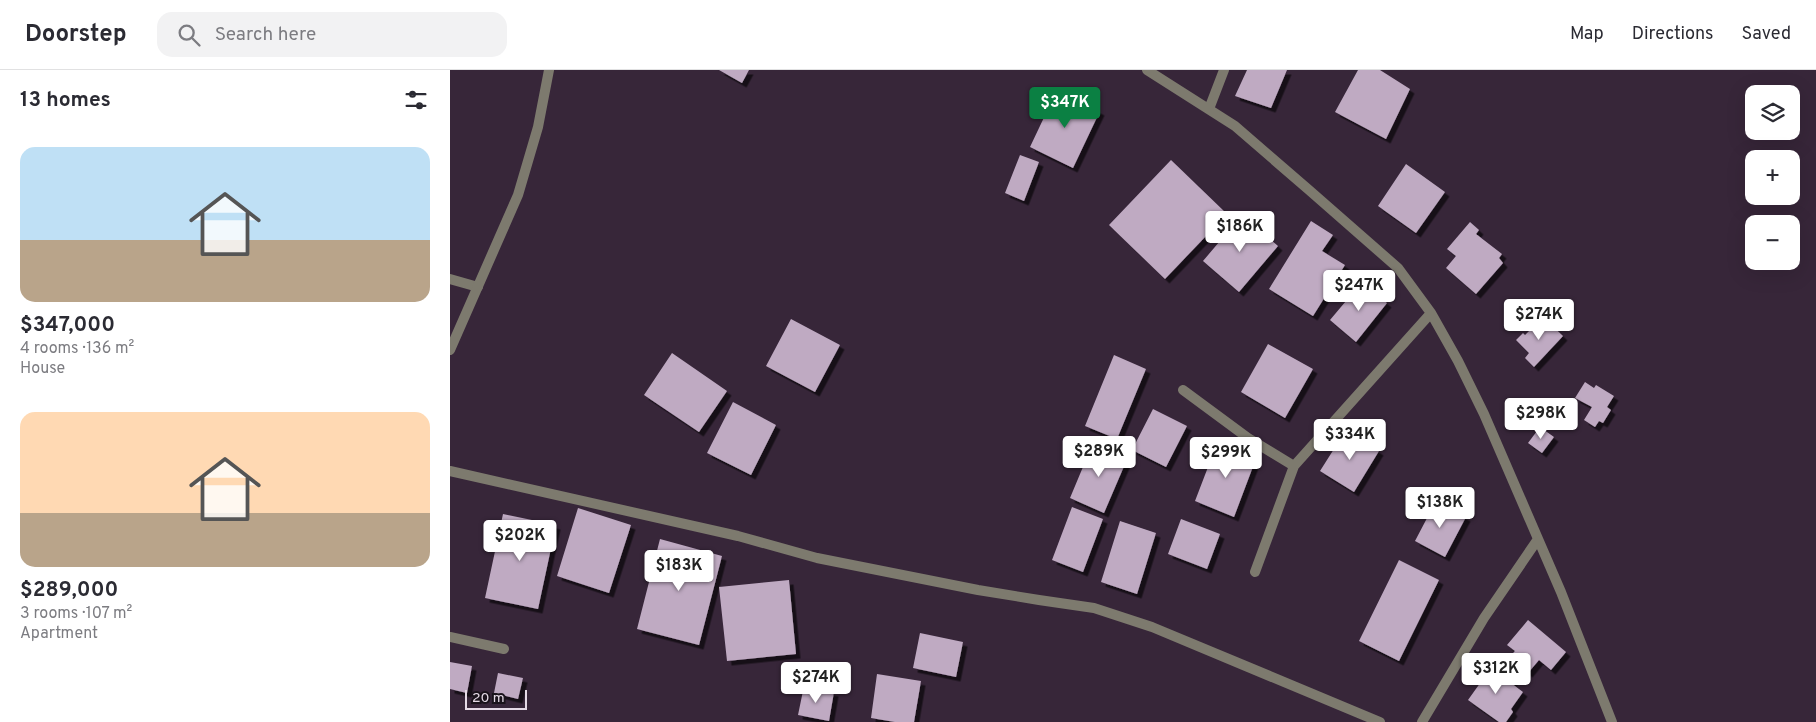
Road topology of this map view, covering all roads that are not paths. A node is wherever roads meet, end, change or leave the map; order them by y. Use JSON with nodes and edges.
{"nodes":[{"id":1,"x":550,"y":70,"type":"edge"},
{"id":2,"x":1148,"y":70,"type":"edge"},
{"id":3,"x":1224,"y":70,"type":"edge"},
{"id":4,"x":1209,"y":109,"type":"junction"},
{"id":5,"x":450,"y":279,"type":"edge"},
{"id":6,"x":478,"y":287,"type":"junction"},
{"id":7,"x":1431,"y":314,"type":"junction"},
{"id":8,"x":450,"y":350,"type":"edge"},
{"id":9,"x":1184,"y":390,"type":"dead end"},
{"id":10,"x":1294,"y":466,"type":"junction"},
{"id":11,"x":450,"y":471,"type":"edge"},
{"id":12,"x":1538,"y":539,"type":"junction"},
{"id":13,"x":1255,"y":572,"type":"dead end"},
{"id":14,"x":450,"y":637,"type":"edge"},
{"id":15,"x":504,"y":648,"type":"dead end"},
{"id":16,"x":1380,"y":722,"type":"edge"},
{"id":17,"x":1422,"y":722,"type":"edge"},
{"id":18,"x":1612,"y":722,"type":"edge"}],
"edges":[{"from":1,"to":6,"type":"street"},
{"from":2,"to":4,"type":"street"},
{"from":3,"to":4,"type":"street"},
{"from":4,"to":7,"type":"street"},
{"from":5,"to":6,"type":"street"},
{"from":6,"to":8,"type":"street"},
{"from":7,"to":10,"type":"street"},
{"from":7,"to":12,"type":"street"},
{"from":9,"to":10,"type":"street"},
{"from":10,"to":13,"type":"street"},
{"from":11,"to":16,"type":"street"},
{"from":12,"to":17,"type":"street"},
{"from":12,"to":18,"type":"street"},
{"from":14,"to":15,"type":"street"}]}
